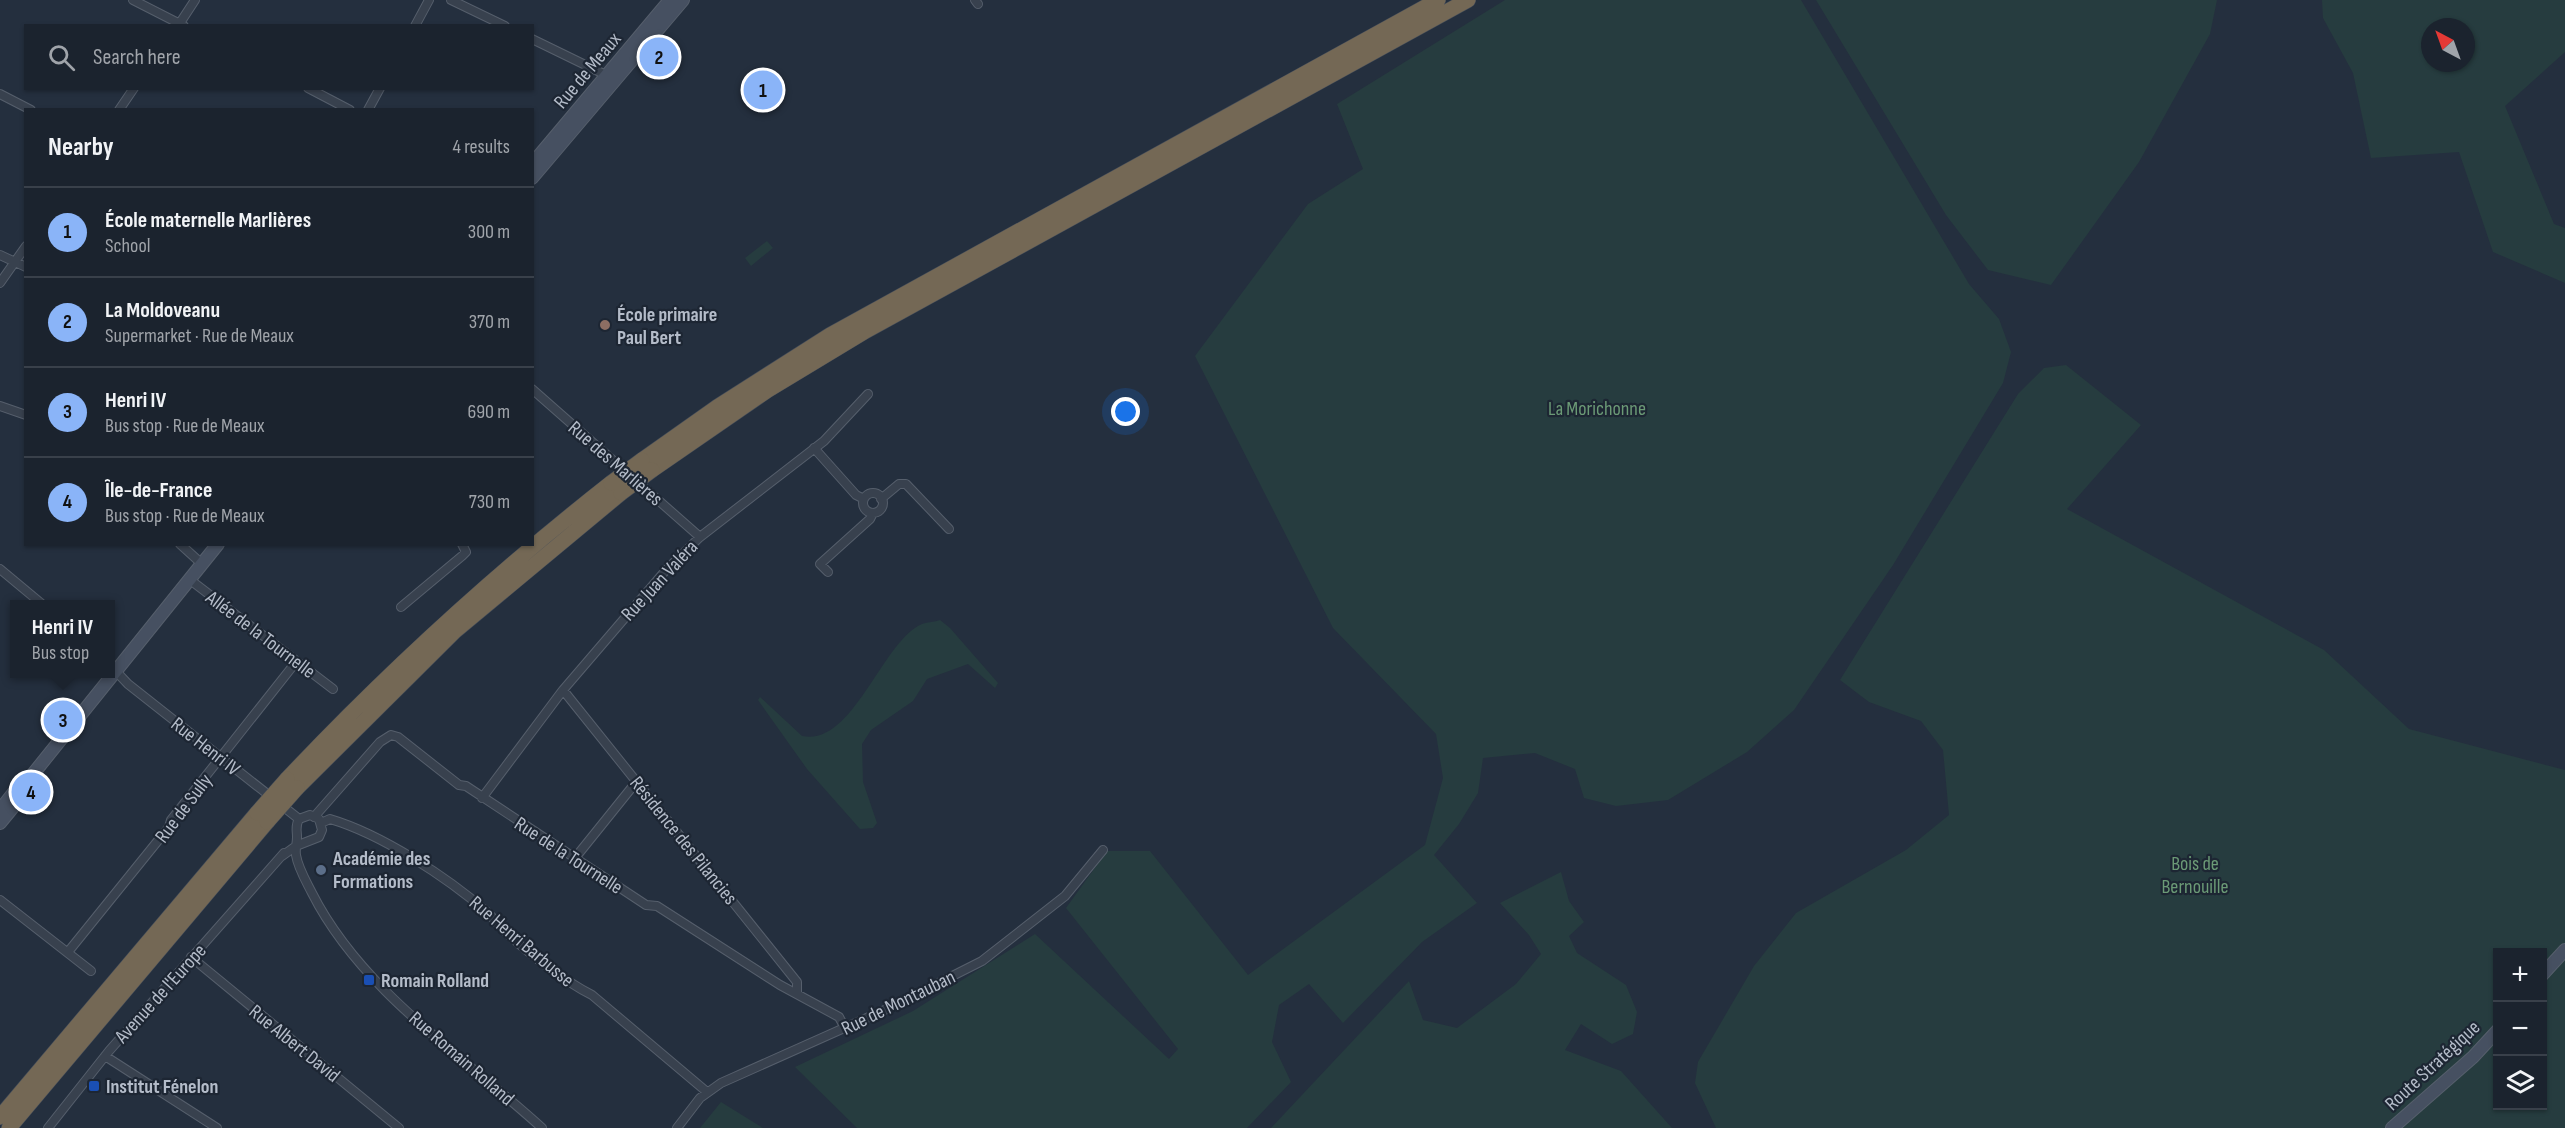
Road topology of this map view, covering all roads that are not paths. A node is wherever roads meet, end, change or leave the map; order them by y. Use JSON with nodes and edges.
{"nodes":[{"id":1,"x":132,"y":0,"type":"edge"},
{"id":2,"x":195,"y":0,"type":"edge"},
{"id":3,"x":429,"y":0,"type":"edge"},
{"id":4,"x":451,"y":0,"type":"edge"},
{"id":5,"x":670,"y":0,"type":"edge"},
{"id":6,"x":683,"y":0,"type":"edge"},
{"id":7,"x":1438,"y":0,"type":"edge"},
{"id":8,"x":1468,"y":0,"type":"edge"},
{"id":9,"x":178,"y":24,"type":"edge"},
{"id":10,"x":181,"y":24,"type":"edge"},
{"id":11,"x":416,"y":24,"type":"edge"},
{"id":12,"x":501,"y":24,"type":"edge"},
{"id":13,"x":534,"y":40,"type":"edge"},
{"id":14,"x":611,"y":79,"type":"junction"},
{"id":15,"x":133,"y":90,"type":"edge"},
{"id":16,"x":312,"y":90,"type":"edge"},
{"id":17,"x":379,"y":90,"type":"edge"},
{"id":18,"x":0,"y":94,"type":"edge"},
{"id":19,"x":582,"y":105,"type":"junction"},
{"id":20,"x":27,"y":108,"type":"edge"},
{"id":21,"x":120,"y":108,"type":"edge"},
{"id":22,"x":346,"y":108,"type":"edge"},
{"id":23,"x":369,"y":108,"type":"edge"},
{"id":24,"x":570,"y":134,"type":"junction"},
{"id":25,"x":556,"y":136,"type":"junction"},
{"id":26,"x":534,"y":162,"type":"edge"},
{"id":27,"x":534,"y":176,"type":"edge"},
{"id":28,"x":24,"y":249,"type":"edge"},
{"id":29,"x":0,"y":255,"type":"edge"},
{"id":30,"x":14,"y":262,"type":"junction"},
{"id":31,"x":24,"y":266,"type":"edge"},
{"id":32,"x":0,"y":283,"type":"edge"},
{"id":33,"x":534,"y":391,"type":"edge"},
{"id":34,"x":868,"y":394,"type":"dead end"},
{"id":35,"x":0,"y":406,"type":"edge"},
{"id":36,"x":24,"y":414,"type":"edge"},
{"id":37,"x":814,"y":448,"type":"junction"},
{"id":38,"x":647,"y":465,"type":"junction"},
{"id":39,"x":881,"y":498,"type":"junction"},
{"id":40,"x":864,"y":499,"type":"junction"},
{"id":41,"x":873,"y":513,"type":"junction"},
{"id":42,"x":949,"y":529,"type":"dead end"},
{"id":43,"x":700,"y":537,"type":"junction"},
{"id":44,"x":182,"y":546,"type":"edge"},
{"id":45,"x":216,"y":546,"type":"edge"},
{"id":46,"x":464,"y":546,"type":"edge"},
{"id":47,"x":202,"y":564,"type":"junction"},
{"id":48,"x":0,"y":568,"type":"edge"},
{"id":49,"x":828,"y":572,"type":"dead end"},
{"id":50,"x":189,"y":579,"type":"junction"},
{"id":51,"x":37,"y":600,"type":"edge"},
{"id":52,"x":401,"y":607,"type":"dead end"},
{"id":53,"x":297,"y":662,"type":"junction"},
{"id":54,"x":115,"y":666,"type":"edge"},
{"id":55,"x":115,"y":670,"type":"edge"},
{"id":56,"x":105,"y":678,"type":"edge"},
{"id":57,"x":333,"y":689,"type":"dead end"},
{"id":58,"x":563,"y":690,"type":"junction"},
{"id":59,"x":221,"y":757,"type":"junction"},
{"id":60,"x":29,"y":779,"type":"junction"},
{"id":61,"x":637,"y":780,"type":"junction"},
{"id":62,"x":482,"y":798,"type":"junction"},
{"id":63,"x":3,"y":806,"type":"edge"},
{"id":64,"x":0,"y":816,"type":"edge"},
{"id":65,"x":262,"y":817,"type":"junction"},
{"id":66,"x":299,"y":819,"type":"junction"},
{"id":67,"x":318,"y":820,"type":"junction"},
{"id":68,"x":0,"y":823,"type":"edge"},
{"id":69,"x":297,"y":836,"type":"junction"},
{"id":70,"x":306,"y":842,"type":"junction"},
{"id":71,"x":296,"y":846,"type":"junction"},
{"id":72,"x":1103,"y":850,"type":"dead end"},
{"id":73,"x":575,"y":858,"type":"junction"},
{"id":74,"x":279,"y":859,"type":"junction"},
{"id":75,"x":298,"y":864,"type":"junction"},
{"id":76,"x":0,"y":900,"type":"edge"},
{"id":77,"x":2565,"y":950,"type":"edge"},
{"id":78,"x":68,"y":952,"type":"junction"},
{"id":79,"x":191,"y":957,"type":"junction"},
{"id":80,"x":2547,"y":970,"type":"edge"},
{"id":81,"x":91,"y":971,"type":"dead end"},
{"id":82,"x":797,"y":993,"type":"junction"},
{"id":83,"x":845,"y":1028,"type":"junction"},
{"id":84,"x":2493,"y":1036,"type":"edge"},
{"id":85,"x":105,"y":1056,"type":"junction"},
{"id":86,"x":707,"y":1092,"type":"junction"},
{"id":87,"x":0,"y":1117,"type":"edge"},
{"id":88,"x":9,"y":1128,"type":"edge"},
{"id":89,"x":48,"y":1128,"type":"edge"},
{"id":90,"x":217,"y":1128,"type":"edge"},
{"id":91,"x":399,"y":1128,"type":"edge"},
{"id":92,"x":542,"y":1128,"type":"edge"},
{"id":93,"x":677,"y":1128,"type":"edge"},
{"id":94,"x":2392,"y":1128,"type":"edge"}],
"edges":[{"from":1,"to":9,"type":"street"},
{"from":2,"to":10,"type":"street"},
{"from":3,"to":11,"type":"street"},
{"from":4,"to":12,"type":"street"},
{"from":5,"to":14,"type":"main road","name":"Rue de Meaux"},
{"from":6,"to":14,"type":"main road","name":"Rue de Meaux"},
{"from":7,"to":38,"type":"highway"},
{"from":8,"to":38,"type":"highway"},
{"from":13,"to":14,"type":"street"},
{"from":14,"to":19,"type":"main road","name":"Rue de Meaux"},
{"from":14,"to":24,"type":"main road","name":"Rue de Meaux"},
{"from":15,"to":21,"type":"street"},
{"from":16,"to":22,"type":"street"},
{"from":17,"to":23,"type":"street"},
{"from":18,"to":20,"type":"street"},
{"from":19,"to":24,"type":"main road"},
{"from":19,"to":25,"type":"main road","name":"Rue de Meaux"},
{"from":24,"to":25,"type":"main road"},
{"from":24,"to":27,"type":"main road","name":"Rue de Meaux"},
{"from":25,"to":26,"type":"main road","name":"Rue de Meaux"},
{"from":28,"to":30,"type":"street"},
{"from":29,"to":30,"type":"street"},
{"from":30,"to":31,"type":"street"},
{"from":30,"to":32,"type":"street"},
{"from":33,"to":43,"type":"street","name":"Rue des Marlières"},
{"from":34,"to":37,"type":"street","name":"Rue Juan Valéra"},
{"from":35,"to":36,"type":"street"},
{"from":37,"to":40,"type":"street"},
{"from":37,"to":43,"type":"street","name":"Rue Juan Valéra"},
{"from":38,"to":65,"type":"highway","bridge":true},
{"from":39,"to":40,"type":"street"},
{"from":39,"to":41,"type":"street"},
{"from":39,"to":42,"type":"street"},
{"from":40,"to":41,"type":"street"},
{"from":41,"to":49,"type":"street"},
{"from":43,"to":58,"type":"street","name":"Rue Juan Valéra"},
{"from":44,"to":47,"type":"street"},
{"from":45,"to":47,"type":"main road"},
{"from":46,"to":52,"type":"street"},
{"from":47,"to":50,"type":"main road"},
{"from":48,"to":51,"type":"street"},
{"from":50,"to":53,"type":"street","name":"Allée de la Tournelle"},
{"from":50,"to":54,"type":"main road"},
{"from":53,"to":57,"type":"street","name":"Allée de la Tournelle"},
{"from":53,"to":59,"type":"street","name":"Rue de Sully"},
{"from":55,"to":59,"type":"street","name":"Rue Henri IV"},
{"from":56,"to":60,"type":"main road"},
{"from":58,"to":61,"type":"street","name":"Résidence des Pilancies"},
{"from":58,"to":62,"type":"street","name":"Rue Juan Valéra"},
{"from":59,"to":66,"type":"street","name":"Rue Henri IV"},
{"from":59,"to":78,"type":"street","name":"Rue de Sully"},
{"from":60,"to":63,"type":"main road"},
{"from":60,"to":68,"type":"main road"},
{"from":61,"to":73,"type":"street"},
{"from":61,"to":82,"type":"street","name":"Résidence des Pilancies"},
{"from":62,"to":67,"type":"street","name":"Rue de la Tournelle"},
{"from":62,"to":73,"type":"street","name":"Rue de la Tournelle"},
{"from":63,"to":64,"type":"main road"},
{"from":65,"to":87,"type":"highway"},
{"from":65,"to":88,"type":"highway"},
{"from":66,"to":67,"type":"street"},
{"from":66,"to":69,"type":"street"},
{"from":67,"to":70,"type":"street"},
{"from":67,"to":86,"type":"street","name":"Rue Henri Barbusse"},
{"from":69,"to":70,"type":"street"},
{"from":69,"to":71,"type":"street","name":"Rue Romain Rolland"},
{"from":69,"to":74,"type":"street","name":"Avenue de l'Europe"},
{"from":70,"to":71,"type":"street","name":"Avenue de l'Europe"},
{"from":71,"to":74,"type":"street","name":"Avenue de l'Europe"},
{"from":71,"to":75,"type":"street","name":"Rue Romain Rolland"},
{"from":72,"to":83,"type":"street","name":"Rue de Montauban"},
{"from":73,"to":82,"type":"street","name":"Rue de la Tournelle"},
{"from":74,"to":75,"type":"street"},
{"from":74,"to":79,"type":"street","name":"Avenue de l'Europe"},
{"from":75,"to":92,"type":"street","name":"Rue Romain Rolland"},
{"from":76,"to":78,"type":"street"},
{"from":77,"to":80,"type":"main road"},
{"from":78,"to":81,"type":"street"},
{"from":79,"to":85,"type":"street","name":"Avenue de l'Europe"},
{"from":79,"to":91,"type":"street","name":"Rue Albert David"},
{"from":82,"to":83,"type":"street","name":"Rue de la Tournelle"},
{"from":83,"to":86,"type":"street","name":"Rue de Montauban"},
{"from":84,"to":94,"type":"main road","name":"Route Stratégique"},
{"from":85,"to":89,"type":"street","name":"Avenue de l'Europe"},
{"from":85,"to":90,"type":"street"},
{"from":86,"to":93,"type":"street","name":"Rue de Montauban"}]}
